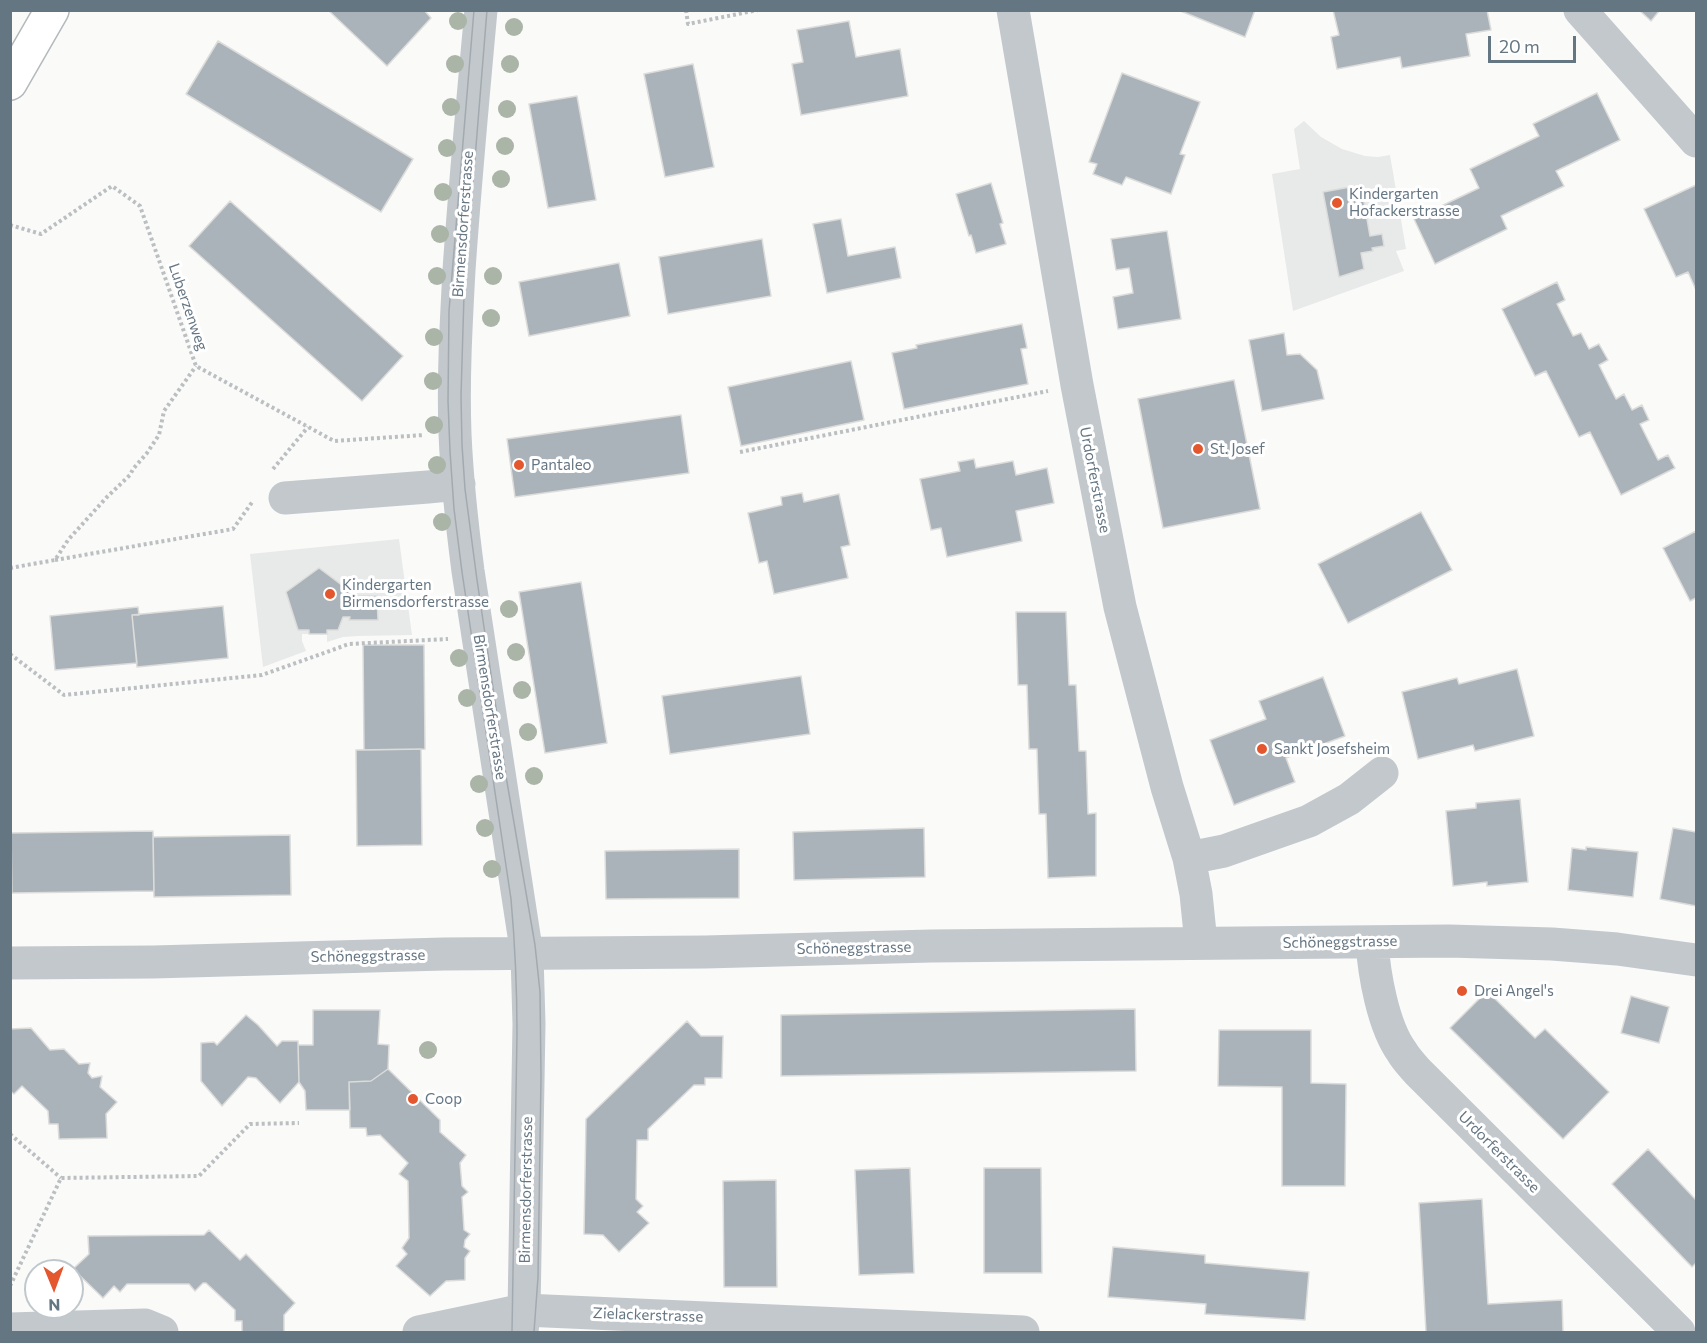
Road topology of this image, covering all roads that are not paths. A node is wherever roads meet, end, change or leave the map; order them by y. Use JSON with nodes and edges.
{"nodes":[{"id":1,"x":52,"y":10,"type":"edge"},
{"id":2,"x":481,"y":10,"type":"edge"},
{"id":3,"x":1013,"y":10,"type":"edge"},
{"id":4,"x":1580,"y":10,"type":"edge"},
{"id":5,"x":10,"y":83,"type":"edge"},
{"id":6,"x":1696,"y":141,"type":"edge"},
{"id":7,"x":459,"y":483,"type":"junction"},
{"id":8,"x":271,"y":488,"type":"road end"},
{"id":9,"x":1382,"y":773,"type":"dead end"},
{"id":10,"x":1190,"y":858,"type":"junction"},
{"id":11,"x":1372,"y":942,"type":"junction"},
{"id":12,"x":1201,"y":943,"type":"junction"},
{"id":13,"x":527,"y":954,"type":"junction"},
{"id":14,"x":1696,"y":960,"type":"edge"},
{"id":15,"x":10,"y":963,"type":"edge"},
{"id":16,"x":523,"y":1321,"type":"edge"},
{"id":17,"x":10,"y":1329,"type":"edge"},
{"id":18,"x":162,"y":1332,"type":"edge"},
{"id":19,"x":419,"y":1332,"type":"edge"},
{"id":20,"x":1023,"y":1332,"type":"edge"},
{"id":21,"x":1679,"y":1332,"type":"edge"}],
"edges":[{"from":1,"to":5,"type":"highway"},
{"from":2,"to":7,"type":"street","name":"Birmensdorferstrasse"},
{"from":3,"to":10,"type":"street","name":"Urdorferstrasse"},
{"from":4,"to":6,"type":"street"},
{"from":7,"to":8,"type":"street"},
{"from":7,"to":13,"type":"street","name":"Birmensdorferstrasse"},
{"from":9,"to":10,"type":"street"},
{"from":10,"to":12,"type":"street","name":"Urdorferstrasse"},
{"from":11,"to":12,"type":"street","name":"Schöneggstrasse"},
{"from":11,"to":14,"type":"street","name":"Schöneggstrasse"},
{"from":11,"to":21,"type":"street","name":"Urdorferstrasse"},
{"from":12,"to":13,"type":"street","name":"Schöneggstrasse"},
{"from":13,"to":15,"type":"street","name":"Schöneggstrasse"},
{"from":13,"to":16,"type":"street","name":"Birmensdorferstrasse"},
{"from":16,"to":19,"type":"street","name":"Zielackerstrasse"},
{"from":16,"to":20,"type":"street","name":"Zielackerstrasse"},
{"from":17,"to":18,"type":"street"}]}
